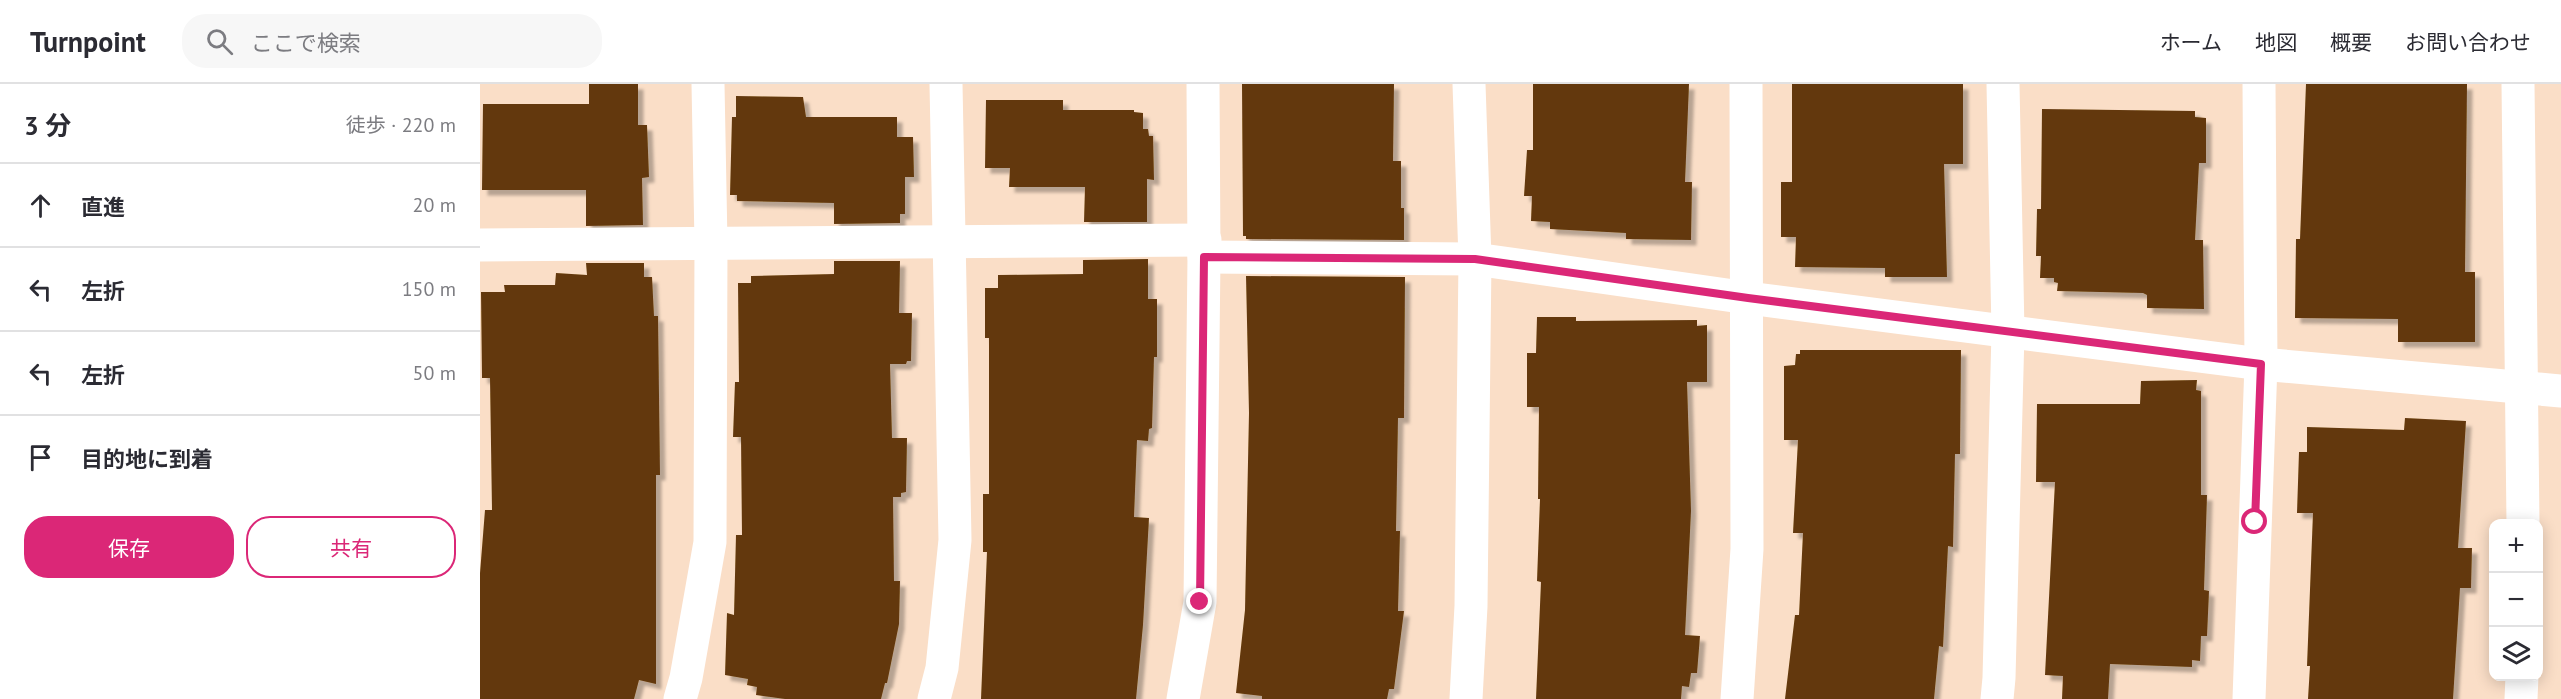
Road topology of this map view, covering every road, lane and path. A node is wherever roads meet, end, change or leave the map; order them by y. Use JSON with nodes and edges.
{"nodes":[{"id":1,"x":708,"y":84,"type":"edge"},
{"id":2,"x":946,"y":84,"type":"edge"},
{"id":3,"x":1203,"y":84,"type":"edge"},
{"id":4,"x":1469,"y":84,"type":"edge"},
{"id":5,"x":1746,"y":84,"type":"edge"},
{"id":6,"x":2003,"y":84,"type":"edge"},
{"id":7,"x":2259,"y":84,"type":"edge"},
{"id":8,"x":2518,"y":84,"type":"edge"},
{"id":9,"x":948,"y":242,"type":"junction"},
{"id":10,"x":711,"y":243,"type":"junction"},
{"id":11,"x":480,"y":245,"type":"edge"},
{"id":12,"x":1204,"y":249,"type":"junction"},
{"id":13,"x":1475,"y":259,"type":"junction"},
{"id":14,"x":1748,"y":298,"type":"junction"},
{"id":15,"x":2008,"y":332,"type":"junction"},
{"id":16,"x":2261,"y":364,"type":"junction"},
{"id":17,"x":2522,"y":390,"type":"junction"},
{"id":18,"x":2561,"y":391,"type":"edge"},
{"id":19,"x":2523,"y":519,"type":"edge"},
{"id":20,"x":2522,"y":681,"type":"edge"},
{"id":21,"x":680,"y":699,"type":"edge"},
{"id":22,"x":934,"y":699,"type":"edge"},
{"id":23,"x":1183,"y":699,"type":"edge"},
{"id":24,"x":1466,"y":699,"type":"edge"},
{"id":25,"x":1737,"y":699,"type":"edge"},
{"id":26,"x":1997,"y":699,"type":"edge"},
{"id":27,"x":2249,"y":699,"type":"edge"},
{"id":28,"x":2521,"y":699,"type":"edge"}],
"edges":[{"from":1,"to":10,"type":"street"},
{"from":2,"to":9,"type":"street"},
{"from":3,"to":12,"type":"street"},
{"from":4,"to":13,"type":"street"},
{"from":5,"to":14,"type":"street"},
{"from":6,"to":15,"type":"street"},
{"from":7,"to":16,"type":"street"},
{"from":8,"to":17,"type":"street"},
{"from":9,"to":10,"type":"street"},
{"from":9,"to":12,"type":"street"},
{"from":9,"to":22,"type":"street"},
{"from":10,"to":11,"type":"street"},
{"from":10,"to":21,"type":"street"},
{"from":12,"to":13,"type":"street"},
{"from":12,"to":23,"type":"street"},
{"from":13,"to":14,"type":"street"},
{"from":13,"to":24,"type":"street"},
{"from":14,"to":15,"type":"street"},
{"from":14,"to":25,"type":"street"},
{"from":15,"to":16,"type":"street"},
{"from":15,"to":26,"type":"street"},
{"from":16,"to":17,"type":"street"},
{"from":16,"to":27,"type":"street"},
{"from":17,"to":18,"type":"street"},
{"from":17,"to":19,"type":"street"},
{"from":20,"to":28,"type":"street"}]}
